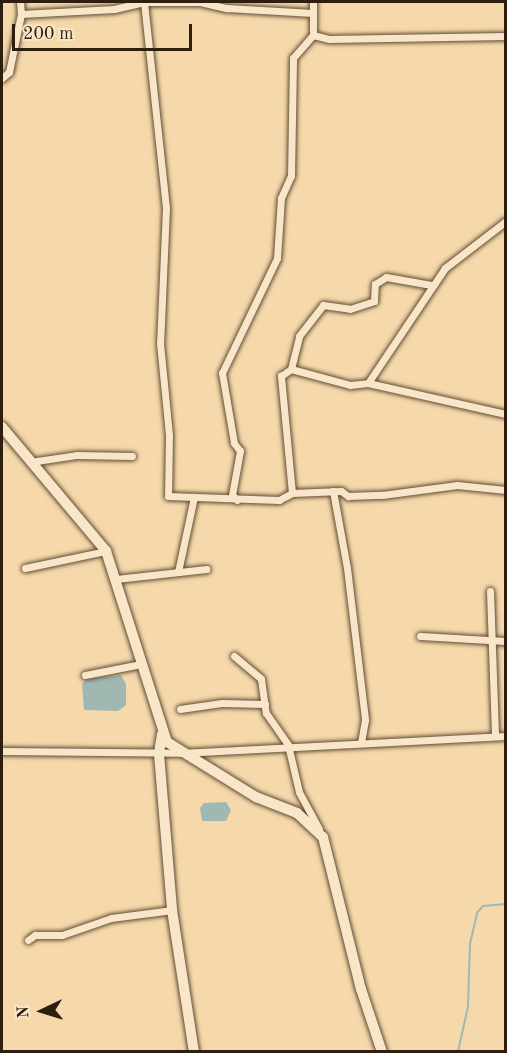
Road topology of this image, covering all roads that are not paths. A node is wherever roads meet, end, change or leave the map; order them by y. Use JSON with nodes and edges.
{"nodes":[{"id":1,"x":20,"y":2,"type":"edge"},
{"id":2,"x":144,"y":2,"type":"edge"},
{"id":3,"x":313,"y":2,"type":"edge"},
{"id":4,"x":313,"y":13,"type":"junction"},
{"id":5,"x":21,"y":14,"type":"junction"},
{"id":6,"x":313,"y":35,"type":"junction"},
{"id":7,"x":506,"y":36,"type":"edge"},
{"id":8,"x":2,"y":78,"type":"edge"},
{"id":9,"x":506,"y":221,"type":"edge"},
{"id":10,"x":431,"y":285,"type":"junction"},
{"id":11,"x":291,"y":369,"type":"junction"},
{"id":12,"x":368,"y":383,"type":"junction"},
{"id":13,"x":506,"y":414,"type":"edge"},
{"id":14,"x":2,"y":427,"type":"edge"},
{"id":15,"x":132,"y":456,"type":"dead end"},
{"id":16,"x":28,"y":463,"type":"junction"},
{"id":17,"x":506,"y":490,"type":"edge"},
{"id":18,"x":333,"y":491,"type":"junction"},
{"id":19,"x":292,"y":494,"type":"junction"},
{"id":20,"x":194,"y":497,"type":"junction"},
{"id":21,"x":237,"y":500,"type":"junction"},
{"id":22,"x":106,"y":551,"type":"junction"},
{"id":23,"x":25,"y":568,"type":"dead end"},
{"id":24,"x":206,"y":568,"type":"dead end"},
{"id":25,"x":178,"y":572,"type":"junction"},
{"id":26,"x":116,"y":579,"type":"junction"},
{"id":27,"x":490,"y":591,"type":"dead end"},
{"id":28,"x":420,"y":636,"type":"dead end"},
{"id":29,"x":490,"y":641,"type":"junction"},
{"id":30,"x":506,"y":641,"type":"edge"},
{"id":31,"x":234,"y":656,"type":"dead end"},
{"id":32,"x":141,"y":664,"type":"junction"},
{"id":33,"x":85,"y":675,"type":"dead end"},
{"id":34,"x":265,"y":704,"type":"junction"},
{"id":35,"x":180,"y":709,"type":"dead end"},
{"id":36,"x":162,"y":734,"type":"junction"},
{"id":37,"x":495,"y":736,"type":"junction"},
{"id":38,"x":506,"y":736,"type":"edge"},
{"id":39,"x":361,"y":742,"type":"junction"},
{"id":40,"x":288,"y":745,"type":"junction"},
{"id":41,"x":2,"y":751,"type":"edge"},
{"id":42,"x":181,"y":753,"type":"junction"},
{"id":43,"x":159,"y":754,"type":"junction"},
{"id":44,"x":323,"y":837,"type":"junction"},
{"id":45,"x":172,"y":910,"type":"junction"},
{"id":46,"x":28,"y":940,"type":"dead end"},
{"id":47,"x":195,"y":1052,"type":"edge"},
{"id":48,"x":382,"y":1052,"type":"edge"}],
"edges":[{"from":1,"to":5,"type":"street"},
{"from":2,"to":4,"type":"street"},
{"from":2,"to":5,"type":"street"},
{"from":2,"to":20,"type":"street"},
{"from":3,"to":4,"type":"street"},
{"from":4,"to":6,"type":"street"},
{"from":5,"to":8,"type":"street"},
{"from":6,"to":7,"type":"street"},
{"from":6,"to":21,"type":"street"},
{"from":9,"to":10,"type":"street"},
{"from":10,"to":11,"type":"street"},
{"from":10,"to":12,"type":"street"},
{"from":11,"to":12,"type":"street"},
{"from":11,"to":19,"type":"street"},
{"from":12,"to":13,"type":"street"},
{"from":14,"to":16,"type":"main road"},
{"from":15,"to":16,"type":"street"},
{"from":16,"to":22,"type":"main road"},
{"from":17,"to":18,"type":"street"},
{"from":18,"to":19,"type":"street"},
{"from":18,"to":39,"type":"street"},
{"from":19,"to":21,"type":"street"},
{"from":20,"to":21,"type":"street"},
{"from":20,"to":25,"type":"street"},
{"from":22,"to":23,"type":"street"},
{"from":22,"to":26,"type":"main road"},
{"from":24,"to":25,"type":"street"},
{"from":25,"to":26,"type":"street"},
{"from":26,"to":32,"type":"main road"},
{"from":27,"to":29,"type":"street"},
{"from":28,"to":29,"type":"street"},
{"from":29,"to":30,"type":"street"},
{"from":29,"to":37,"type":"street"},
{"from":31,"to":34,"type":"street"},
{"from":32,"to":33,"type":"street"},
{"from":32,"to":36,"type":"main road"},
{"from":34,"to":35,"type":"street"},
{"from":34,"to":40,"type":"street"},
{"from":36,"to":42,"type":"main road"},
{"from":36,"to":43,"type":"main road"},
{"from":37,"to":38,"type":"street"},
{"from":37,"to":39,"type":"street"},
{"from":39,"to":40,"type":"street"},
{"from":40,"to":42,"type":"street"},
{"from":40,"to":44,"type":"street"},
{"from":41,"to":43,"type":"street"},
{"from":42,"to":43,"type":"street"},
{"from":42,"to":44,"type":"main road"},
{"from":43,"to":45,"type":"main road"},
{"from":44,"to":48,"type":"main road"},
{"from":45,"to":46,"type":"street"},
{"from":45,"to":47,"type":"main road"}]}
